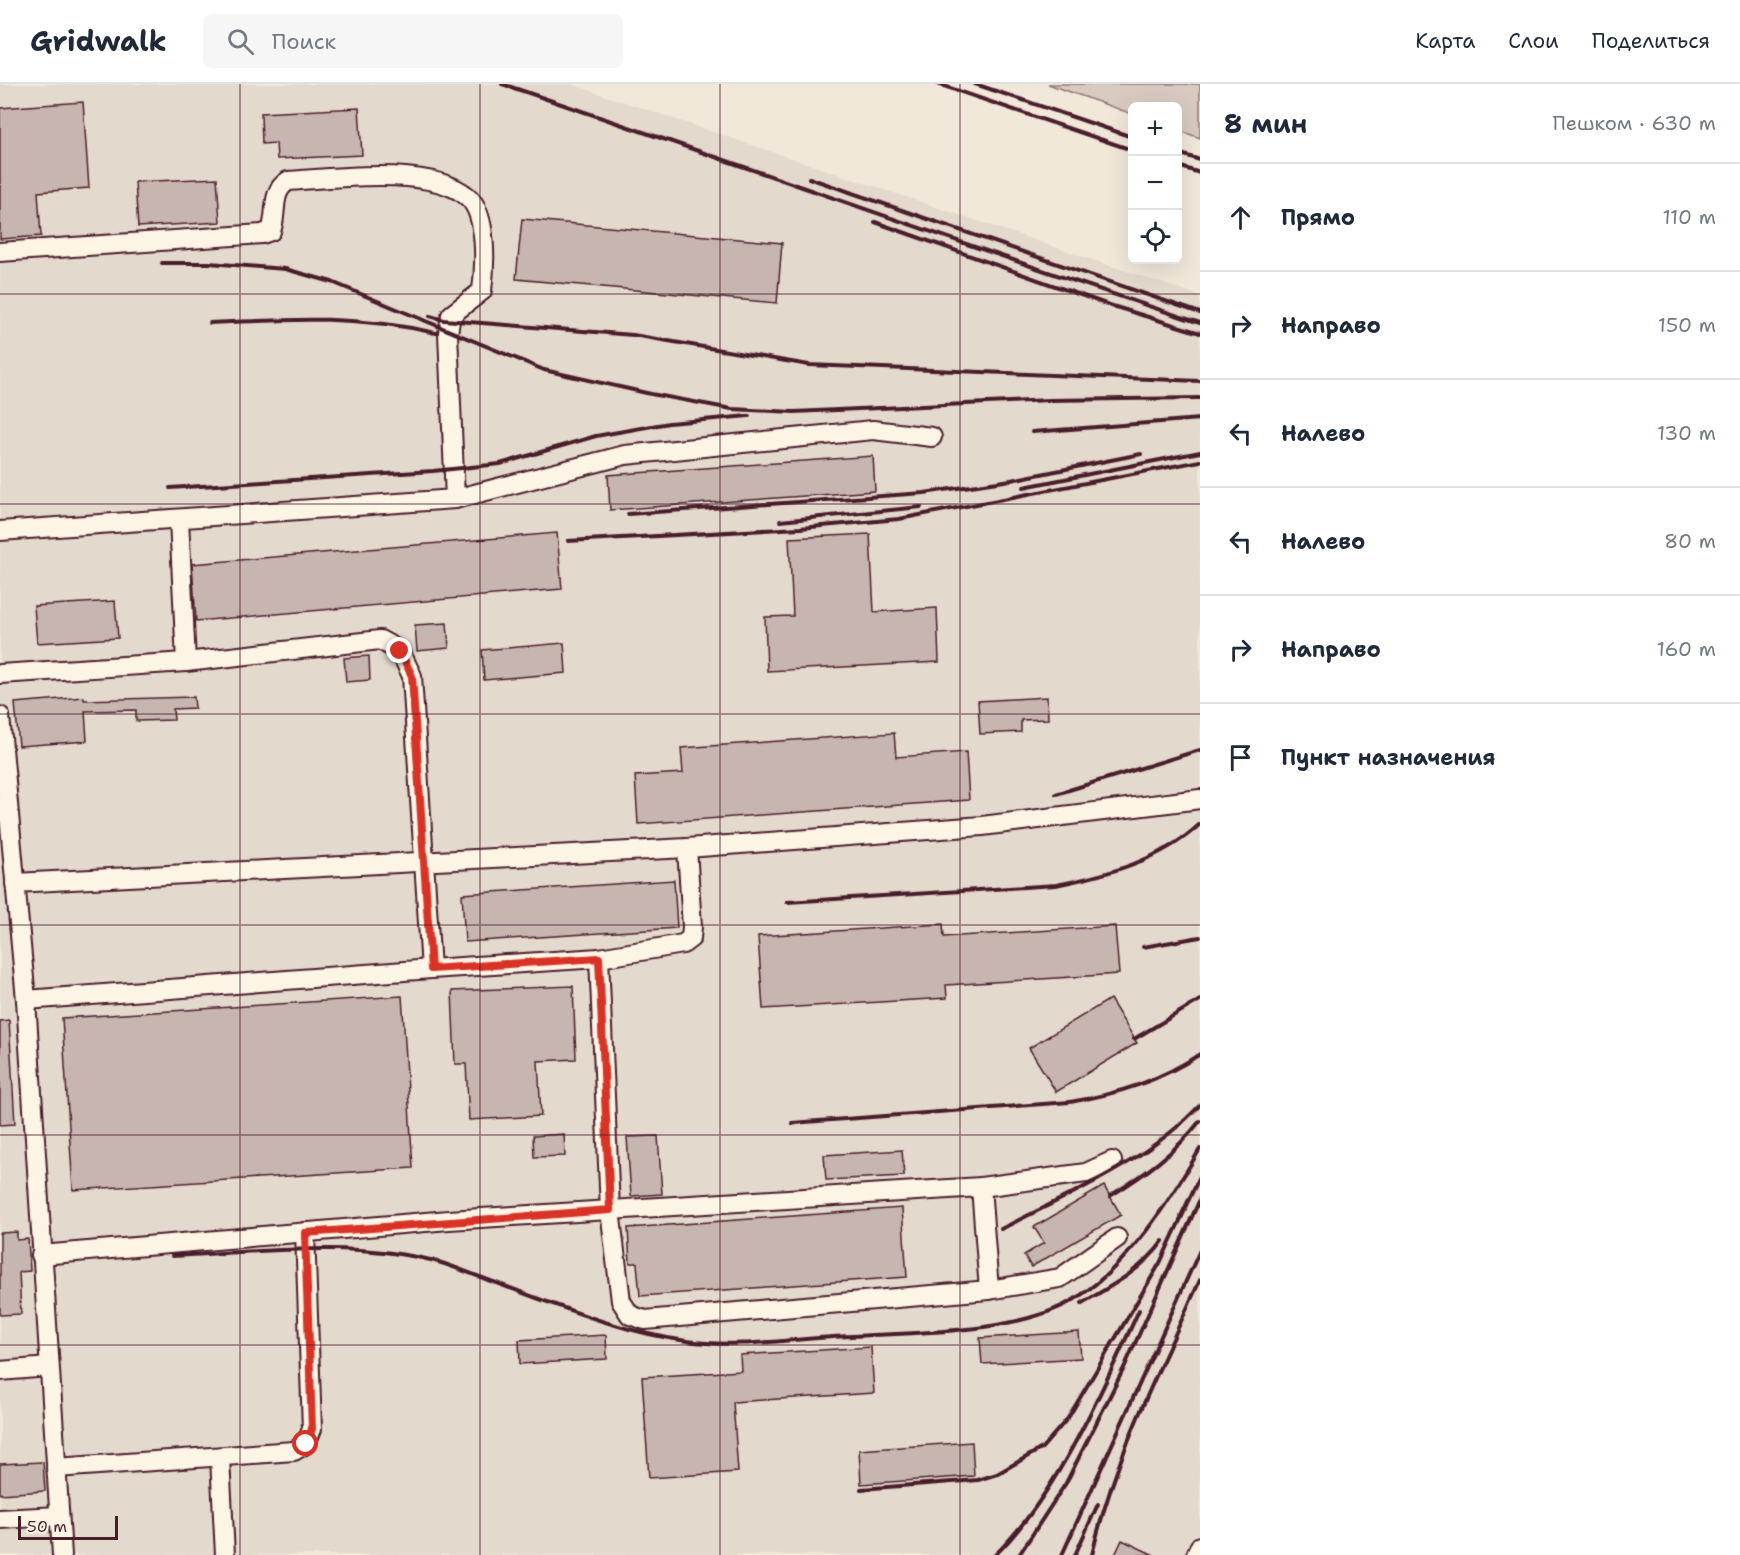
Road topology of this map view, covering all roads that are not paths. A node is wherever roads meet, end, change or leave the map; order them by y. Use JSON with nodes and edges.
{"nodes":[{"id":1,"x":0,"y":252,"type":"edge"},
{"id":2,"x":932,"y":437,"type":"dead end"},
{"id":3,"x":455,"y":499,"type":"junction"},
{"id":4,"x":179,"y":519,"type":"junction"},
{"id":5,"x":0,"y":531,"type":"edge"},
{"id":6,"x":186,"y":662,"type":"junction"},
{"id":7,"x":0,"y":674,"type":"edge"},
{"id":8,"x":0,"y":716,"type":"edge"},
{"id":9,"x":1200,"y":799,"type":"edge"},
{"id":10,"x":687,"y":848,"type":"junction"},
{"id":11,"x":425,"y":862,"type":"junction"},
{"id":12,"x":15,"y":883,"type":"junction"},
{"id":13,"x":599,"y":958,"type":"junction"},
{"id":14,"x":431,"y":969,"type":"junction"},
{"id":15,"x":26,"y":1000,"type":"junction"},
{"id":16,"x":1112,"y":1161,"type":"dead end"},
{"id":17,"x":981,"y":1186,"type":"junction"},
{"id":18,"x":610,"y":1210,"type":"junction"},
{"id":19,"x":305,"y":1233,"type":"junction"},
{"id":20,"x":1117,"y":1238,"type":"dead end"},
{"id":21,"x":41,"y":1255,"type":"junction"},
{"id":22,"x":989,"y":1290,"type":"junction"},
{"id":23,"x":49,"y":1367,"type":"junction"},
{"id":24,"x":0,"y":1371,"type":"edge"},
{"id":25,"x":220,"y":1458,"type":"junction"},
{"id":26,"x":56,"y":1468,"type":"junction"},
{"id":27,"x":59,"y":1516,"type":"junction"},
{"id":28,"x":0,"y":1520,"type":"edge"},
{"id":29,"x":1200,"y":1546,"type":"edge"},
{"id":30,"x":62,"y":1555,"type":"edge"},
{"id":31,"x":225,"y":1555,"type":"edge"},
{"id":32,"x":1196,"y":1555,"type":"edge"}],
"edges":[{"from":1,"to":3,"type":"lane"},
{"from":2,"to":3,"type":"lane"},
{"from":3,"to":4,"type":"lane"},
{"from":4,"to":5,"type":"lane"},
{"from":4,"to":6,"type":"lane"},
{"from":6,"to":7,"type":"lane"},
{"from":6,"to":11,"type":"lane"},
{"from":8,"to":12,"type":"lane"},
{"from":9,"to":10,"type":"lane"},
{"from":10,"to":11,"type":"lane"},
{"from":10,"to":13,"type":"lane"},
{"from":11,"to":12,"type":"lane"},
{"from":11,"to":14,"type":"lane"},
{"from":12,"to":15,"type":"lane"},
{"from":13,"to":14,"type":"lane"},
{"from":13,"to":18,"type":"lane"},
{"from":14,"to":15,"type":"lane"},
{"from":15,"to":21,"type":"lane"},
{"from":16,"to":17,"type":"lane"},
{"from":17,"to":18,"type":"lane"},
{"from":17,"to":22,"type":"lane"},
{"from":18,"to":19,"type":"lane"},
{"from":18,"to":22,"type":"lane"},
{"from":19,"to":21,"type":"lane"},
{"from":19,"to":25,"type":"lane"},
{"from":20,"to":22,"type":"lane"},
{"from":21,"to":23,"type":"lane"},
{"from":23,"to":24,"type":"lane"},
{"from":23,"to":26,"type":"lane"},
{"from":25,"to":26,"type":"lane"},
{"from":25,"to":31,"type":"lane"},
{"from":26,"to":27,"type":"lane"},
{"from":27,"to":28,"type":"lane"},
{"from":27,"to":30,"type":"lane"},
{"from":29,"to":32,"type":"lane"}]}
